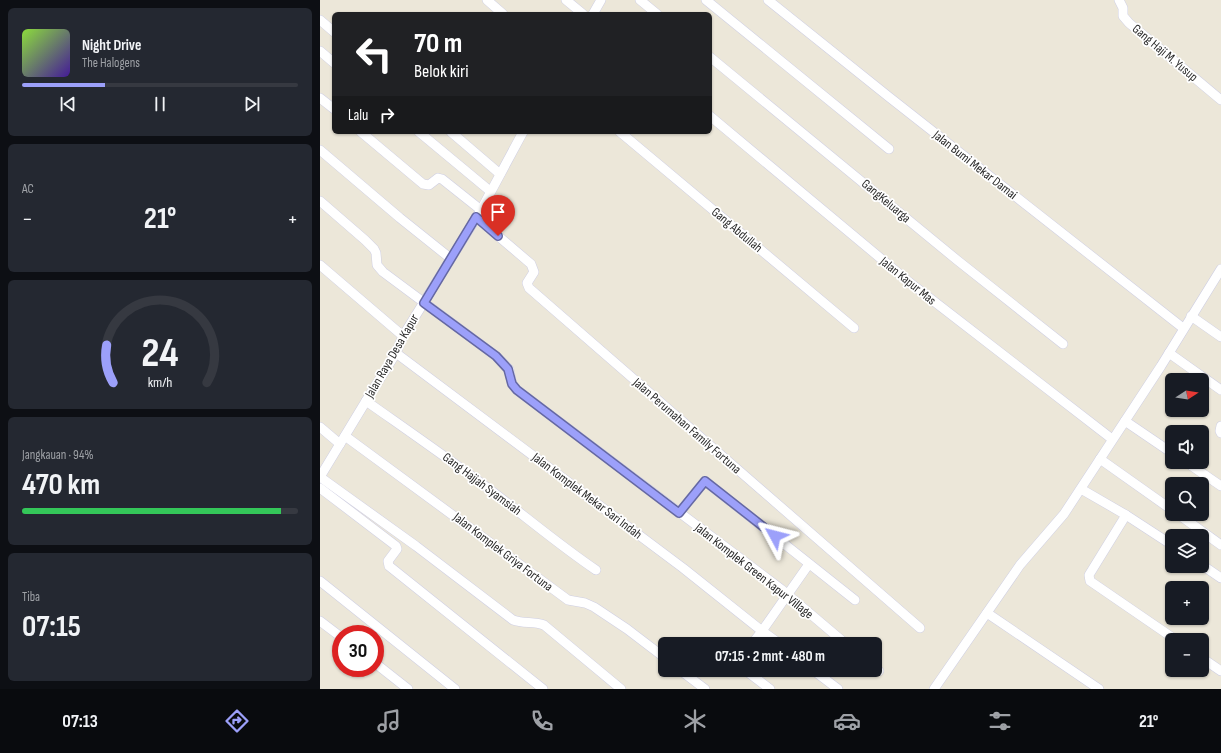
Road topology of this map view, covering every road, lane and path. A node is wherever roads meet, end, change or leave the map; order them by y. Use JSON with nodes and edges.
{"nodes":[{"id":1,"x":487,"y":0,"type":"edge"},
{"id":2,"x":566,"y":0,"type":"edge"},
{"id":3,"x":601,"y":0,"type":"edge"},
{"id":4,"x":640,"y":0,"type":"edge"},
{"id":5,"x":706,"y":0,"type":"edge"},
{"id":6,"x":768,"y":0,"type":"edge"},
{"id":7,"x":1118,"y":0,"type":"edge"},
{"id":8,"x":501,"y":12,"type":"edge"},
{"id":9,"x":581,"y":12,"type":"edge"},
{"id":10,"x":594,"y":12,"type":"edge"},
{"id":11,"x":655,"y":12,"type":"edge"},
{"id":12,"x":320,"y":20,"type":"edge"},
{"id":13,"x":332,"y":30,"type":"edge"},
{"id":14,"x":320,"y":51,"type":"edge"},
{"id":15,"x":712,"y":58,"type":"edge"},
{"id":16,"x":332,"y":61,"type":"edge"},
{"id":17,"x":320,"y":98,"type":"edge"},
{"id":18,"x":1221,"y":100,"type":"edge"},
{"id":19,"x":332,"y":107,"type":"edge"},
{"id":20,"x":712,"y":118,"type":"edge"},
{"id":21,"x":363,"y":134,"type":"edge"},
{"id":22,"x":421,"y":134,"type":"edge"},
{"id":23,"x":453,"y":134,"type":"edge"},
{"id":24,"x":522,"y":134,"type":"edge"},
{"id":25,"x":622,"y":134,"type":"edge"},
{"id":26,"x":889,"y":149,"type":"dead end"},
{"id":27,"x":320,"y":150,"type":"edge"},
{"id":28,"x":500,"y":174,"type":"junction"},
{"id":29,"x":490,"y":191,"type":"junction"},
{"id":30,"x":320,"y":201,"type":"edge"},
{"id":31,"x":478,"y":214,"type":"junction"},
{"id":32,"x":450,"y":258,"type":"junction"},
{"id":33,"x":320,"y":265,"type":"edge"},
{"id":34,"x":1219,"y":276,"type":"edge"},
{"id":35,"x":424,"y":303,"type":"junction"},
{"id":36,"x":1191,"y":316,"type":"junction"},
{"id":37,"x":854,"y":328,"type":"dead end"},
{"id":38,"x":1183,"y":328,"type":"junction"},
{"id":39,"x":403,"y":336,"type":"junction"},
{"id":40,"x":1221,"y":337,"type":"edge"},
{"id":41,"x":1063,"y":344,"type":"dead end"},
{"id":42,"x":396,"y":353,"type":"junction"},
{"id":43,"x":1169,"y":353,"type":"junction"},
{"id":44,"x":1221,"y":390,"type":"edge"},
{"id":45,"x":366,"y":401,"type":"junction"},
{"id":46,"x":1125,"y":421,"type":"junction"},
{"id":47,"x":1221,"y":426,"type":"edge"},
{"id":48,"x":320,"y":428,"type":"edge"},
{"id":49,"x":1221,"y":433,"type":"edge"},
{"id":50,"x":345,"y":436,"type":"junction"},
{"id":51,"x":1112,"y":439,"type":"junction"},
{"id":52,"x":340,"y":444,"type":"junction"},
{"id":53,"x":1165,"y":447,"type":"edge"},
{"id":54,"x":1100,"y":459,"type":"junction"},
{"id":55,"x":1196,"y":469,"type":"edge"},
{"id":56,"x":320,"y":477,"type":"edge"},
{"id":57,"x":1221,"y":486,"type":"edge"},
{"id":58,"x":320,"y":488,"type":"edge"},
{"id":59,"x":1081,"y":489,"type":"junction"},
{"id":60,"x":1165,"y":505,"type":"edge"},
{"id":61,"x":679,"y":513,"type":"junction"},
{"id":62,"x":1126,"y":515,"type":"junction"},
{"id":63,"x":1188,"y":521,"type":"edge"},
{"id":64,"x":1165,"y":540,"type":"edge"},
{"id":65,"x":1221,"y":544,"type":"edge"},
{"id":66,"x":809,"y":564,"type":"junction"},
{"id":67,"x":596,"y":570,"type":"dead end"},
{"id":68,"x":1209,"y":570,"type":"edge"},
{"id":69,"x":1221,"y":578,"type":"edge"},
{"id":70,"x":320,"y":581,"type":"edge"},
{"id":71,"x":786,"y":595,"type":"junction"},
{"id":72,"x":855,"y":600,"type":"dead end"},
{"id":73,"x":987,"y":613,"type":"junction"},
{"id":74,"x":320,"y":621,"type":"edge"},
{"id":75,"x":920,"y":628,"type":"dead end"},
{"id":76,"x":332,"y":630,"type":"edge"},
{"id":77,"x":762,"y":631,"type":"junction"},
{"id":78,"x":1166,"y":633,"type":"edge"},
{"id":79,"x":757,"y":637,"type":"edge"},
{"id":80,"x":770,"y":637,"type":"edge"},
{"id":81,"x":837,"y":637,"type":"edge"},
{"id":82,"x":658,"y":653,"type":"edge"},
{"id":83,"x":1209,"y":663,"type":"edge"},
{"id":84,"x":384,"y":670,"type":"edge"},
{"id":85,"x":1221,"y":671,"type":"edge"},
{"id":86,"x":689,"y":677,"type":"edge"},
{"id":87,"x":754,"y":677,"type":"edge"},
{"id":88,"x":822,"y":677,"type":"edge"},
{"id":89,"x":408,"y":689,"type":"edge"},
{"id":90,"x":455,"y":689,"type":"edge"},
{"id":91,"x":543,"y":689,"type":"edge"},
{"id":92,"x":621,"y":689,"type":"edge"},
{"id":93,"x":705,"y":689,"type":"edge"},
{"id":94,"x":770,"y":689,"type":"edge"},
{"id":95,"x":838,"y":689,"type":"edge"},
{"id":96,"x":934,"y":689,"type":"edge"},
{"id":97,"x":1099,"y":689,"type":"edge"}],
"edges":[{"from":1,"to":8,"type":"street"},
{"from":2,"to":9,"type":"street"},
{"from":3,"to":10,"type":"street"},
{"from":4,"to":11,"type":"street"},
{"from":5,"to":26,"type":"street"},
{"from":6,"to":38,"type":"street","name":"Jalan Bumi Mekar Damai"},
{"from":7,"to":18,"type":"street","name":"Gang Haji M. Yusup"},
{"from":12,"to":13,"type":"street"},
{"from":14,"to":16,"type":"street"},
{"from":15,"to":41,"type":"street","name":"GangKeluarga"},
{"from":17,"to":19,"type":"street"},
{"from":20,"to":51,"type":"street","name":"Jalan Kapur Mas"},
{"from":21,"to":31,"type":"street"},
{"from":22,"to":29,"type":"street"},
{"from":23,"to":28,"type":"street"},
{"from":24,"to":28,"type":"street","name":"Jalan Raya Desa Kapur"},
{"from":25,"to":37,"type":"street","name":"Gang Abdullah"},
{"from":27,"to":32,"type":"street"},
{"from":28,"to":29,"type":"street","name":"Jalan Raya Desa Kapur"},
{"from":29,"to":31,"type":"street","name":"Jalan Raya Desa Kapur"},
{"from":30,"to":35,"type":"street","name":"Jalan Komplek Green Kapur Village"},
{"from":31,"to":32,"type":"street","name":"Jalan Raya Desa Kapur"},
{"from":31,"to":75,"type":"street","name":"Jalan Perumahan Family Fortuna"},
{"from":32,"to":35,"type":"street","name":"Jalan Raya Desa Kapur"},
{"from":33,"to":39,"type":"street"},
{"from":34,"to":36,"type":"street"},
{"from":35,"to":39,"type":"street","name":"Jalan Raya Desa Kapur"},
{"from":35,"to":61,"type":"street","name":"Jalan Komplek Green Kapur Village"},
{"from":36,"to":38,"type":"street"},
{"from":36,"to":40,"type":"street"},
{"from":38,"to":43,"type":"street"},
{"from":39,"to":42,"type":"street","name":"Jalan Raya Desa Kapur"},
{"from":42,"to":45,"type":"street","name":"Jalan Raya Desa Kapur"},
{"from":42,"to":77,"type":"street","name":"Jalan Komplek Mekar Sari Indah"},
{"from":43,"to":44,"type":"street"},
{"from":43,"to":46,"type":"street"},
{"from":45,"to":50,"type":"street","name":"Jalan Raya Desa Kapur"},
{"from":45,"to":67,"type":"street","name":"Gang Hajjah Syamsiah"},
{"from":46,"to":51,"type":"street"},
{"from":46,"to":53,"type":"street"},
{"from":47,"to":49,"type":"street"},
{"from":48,"to":52,"type":"street"},
{"from":50,"to":52,"type":"street","name":"Jalan Raya Desa Kapur"},
{"from":50,"to":82,"type":"street","name":"Jalan Komplek Griya Fortuna"},
{"from":51,"to":54,"type":"street"},
{"from":52,"to":56,"type":"street","name":"Jalan Raya Desa Kapur"},
{"from":54,"to":59,"type":"street"},
{"from":54,"to":60,"type":"street"},
{"from":55,"to":57,"type":"street"},
{"from":56,"to":92,"type":"street"},
{"from":58,"to":91,"type":"street"},
{"from":59,"to":62,"type":"street"},
{"from":59,"to":73,"type":"street"},
{"from":61,"to":66,"type":"street"},
{"from":61,"to":71,"type":"street","name":"Jalan Komplek Green Kapur Village"},
{"from":62,"to":64,"type":"street"},
{"from":62,"to":78,"type":"street"},
{"from":63,"to":65,"type":"street"},
{"from":66,"to":71,"type":"street"},
{"from":66,"to":72,"type":"street"},
{"from":68,"to":69,"type":"street"},
{"from":70,"to":90,"type":"street"},
{"from":71,"to":77,"type":"street"},
{"from":71,"to":81,"type":"street","name":"Jalan Komplek Green Kapur Village"},
{"from":73,"to":96,"type":"street"},
{"from":73,"to":97,"type":"street"},
{"from":74,"to":76,"type":"street"},
{"from":77,"to":79,"type":"street"},
{"from":77,"to":80,"type":"street","name":"Jalan Komplek Mekar Sari Indah"},
{"from":83,"to":85,"type":"street"},
{"from":84,"to":89,"type":"street"},
{"from":86,"to":93,"type":"street"},
{"from":87,"to":94,"type":"street"},
{"from":88,"to":95,"type":"street"}]}
